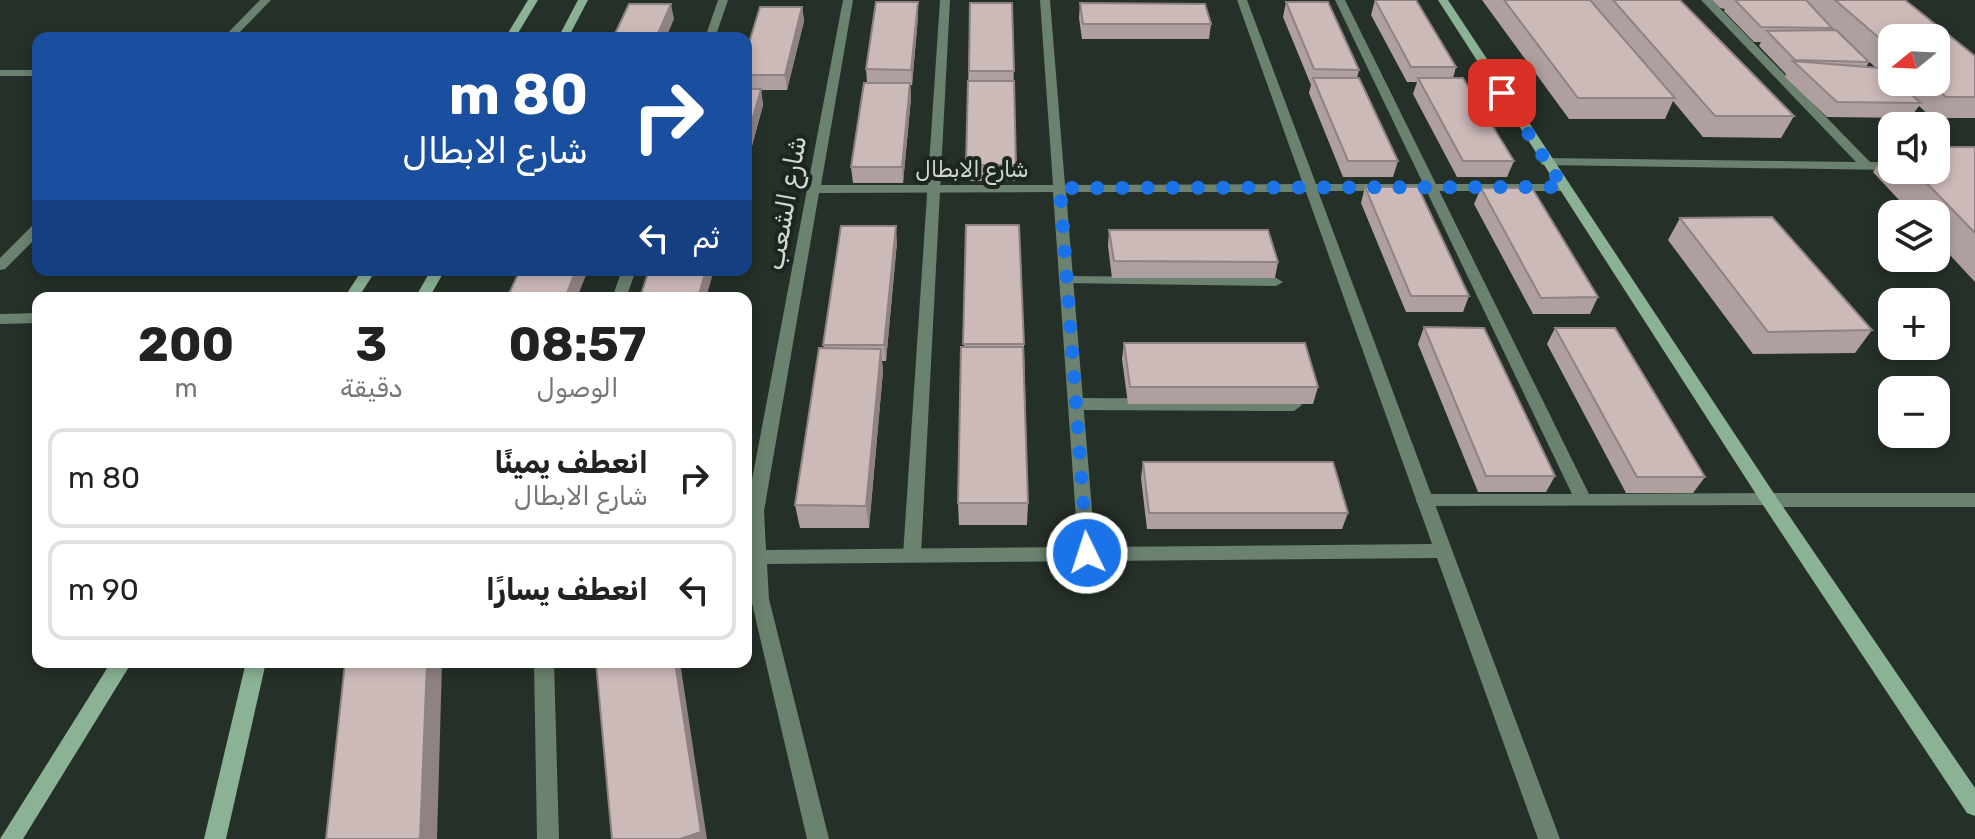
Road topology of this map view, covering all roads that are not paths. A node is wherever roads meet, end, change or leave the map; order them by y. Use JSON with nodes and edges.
{"nodes":[{"id":1,"x":266,"y":0,"type":"edge"},
{"id":2,"x":533,"y":0,"type":"edge"},
{"id":3,"x":583,"y":0,"type":"edge"},
{"id":4,"x":723,"y":0,"type":"edge"},
{"id":5,"x":848,"y":0,"type":"edge"},
{"id":6,"x":945,"y":0,"type":"edge"},
{"id":7,"x":1045,"y":0,"type":"edge"},
{"id":8,"x":1242,"y":0,"type":"edge"},
{"id":9,"x":1340,"y":0,"type":"edge"},
{"id":10,"x":1443,"y":0,"type":"edge"},
{"id":11,"x":1706,"y":0,"type":"edge"},
{"id":12,"x":234,"y":32,"type":"edge"},
{"id":13,"x":514,"y":32,"type":"edge"},
{"id":14,"x":566,"y":32,"type":"edge"},
{"id":15,"x":712,"y":32,"type":"edge"},
{"id":16,"x":0,"y":73,"type":"edge"},
{"id":17,"x":32,"y":73,"type":"edge"},
{"id":18,"x":1546,"y":162,"type":"junction"},
{"id":19,"x":1866,"y":165,"type":"junction"},
{"id":20,"x":1878,"y":165,"type":"edge"},
{"id":21,"x":1878,"y":177,"type":"edge"},
{"id":22,"x":1431,"y":187,"type":"junction"},
{"id":23,"x":1563,"y":187,"type":"junction"},
{"id":24,"x":1060,"y":188,"type":"junction"},
{"id":25,"x":1311,"y":188,"type":"junction"},
{"id":26,"x":813,"y":189,"type":"junction"},
{"id":27,"x":931,"y":189,"type":"junction"},
{"id":28,"x":32,"y":234,"type":"edge"},
{"id":29,"x":0,"y":266,"type":"edge"},
{"id":30,"x":1067,"y":280,"type":"junction"},
{"id":31,"x":1276,"y":282,"type":"edge"},
{"id":32,"x":32,"y":318,"type":"edge"},
{"id":33,"x":0,"y":319,"type":"edge"},
{"id":34,"x":1076,"y":404,"type":"junction"},
{"id":35,"x":1294,"y":405,"type":"edge"},
{"id":36,"x":1583,"y":500,"type":"junction"},
{"id":37,"x":1769,"y":500,"type":"junction"},
{"id":38,"x":1975,"y":500,"type":"edge"},
{"id":39,"x":1425,"y":501,"type":"junction"},
{"id":40,"x":1444,"y":551,"type":"junction"},
{"id":41,"x":1087,"y":553,"type":"junction"},
{"id":42,"x":912,"y":555,"type":"junction"},
{"id":43,"x":752,"y":557,"type":"edge"},
{"id":44,"x":118,"y":668,"type":"edge"},
{"id":45,"x":255,"y":668,"type":"edge"},
{"id":46,"x":544,"y":668,"type":"edge"},
{"id":47,"x":1975,"y":806,"type":"edge"},
{"id":48,"x":11,"y":839,"type":"edge"},
{"id":49,"x":215,"y":839,"type":"edge"},
{"id":50,"x":548,"y":839,"type":"edge"},
{"id":51,"x":818,"y":839,"type":"edge"},
{"id":52,"x":1549,"y":839,"type":"edge"}],
"edges":[{"from":1,"to":12,"type":"street"},
{"from":2,"to":13,"type":"street"},
{"from":3,"to":14,"type":"street"},
{"from":4,"to":15,"type":"street"},
{"from":5,"to":26,"type":"street","name":"شارع الشعب"},
{"from":6,"to":27,"type":"street"},
{"from":7,"to":24,"type":"street"},
{"from":8,"to":25,"type":"street"},
{"from":9,"to":22,"type":"street"},
{"from":10,"to":18,"type":"street"},
{"from":11,"to":19,"type":"street"},
{"from":16,"to":17,"type":"street"},
{"from":18,"to":19,"type":"street"},
{"from":18,"to":23,"type":"street"},
{"from":19,"to":20,"type":"street"},
{"from":19,"to":21,"type":"street"},
{"from":22,"to":23,"type":"street","name":"شارع الابطال"},
{"from":22,"to":25,"type":"street","name":"شارع الابطال"},
{"from":22,"to":36,"type":"street"},
{"from":23,"to":37,"type":"street"},
{"from":24,"to":25,"type":"street","name":"شارع الابطال"},
{"from":24,"to":27,"type":"street","name":"شارع الابطال"},
{"from":24,"to":30,"type":"street"},
{"from":25,"to":39,"type":"street"},
{"from":26,"to":27,"type":"street","name":"شارع الابطال"},
{"from":26,"to":43,"type":"street","name":"شارع الشعب"},
{"from":27,"to":42,"type":"street"},
{"from":28,"to":29,"type":"street"},
{"from":30,"to":31,"type":"street"},
{"from":30,"to":34,"type":"street"},
{"from":32,"to":33,"type":"street"},
{"from":34,"to":35,"type":"street"},
{"from":34,"to":41,"type":"street"},
{"from":36,"to":37,"type":"street"},
{"from":36,"to":39,"type":"street"},
{"from":37,"to":38,"type":"street"},
{"from":37,"to":47,"type":"street"},
{"from":39,"to":40,"type":"street"},
{"from":40,"to":41,"type":"street"},
{"from":40,"to":52,"type":"street"},
{"from":41,"to":42,"type":"street"},
{"from":42,"to":43,"type":"street"},
{"from":43,"to":51,"type":"street","name":"شارع الشعب"},
{"from":44,"to":48,"type":"street"},
{"from":45,"to":49,"type":"street"},
{"from":46,"to":50,"type":"street"}]}
